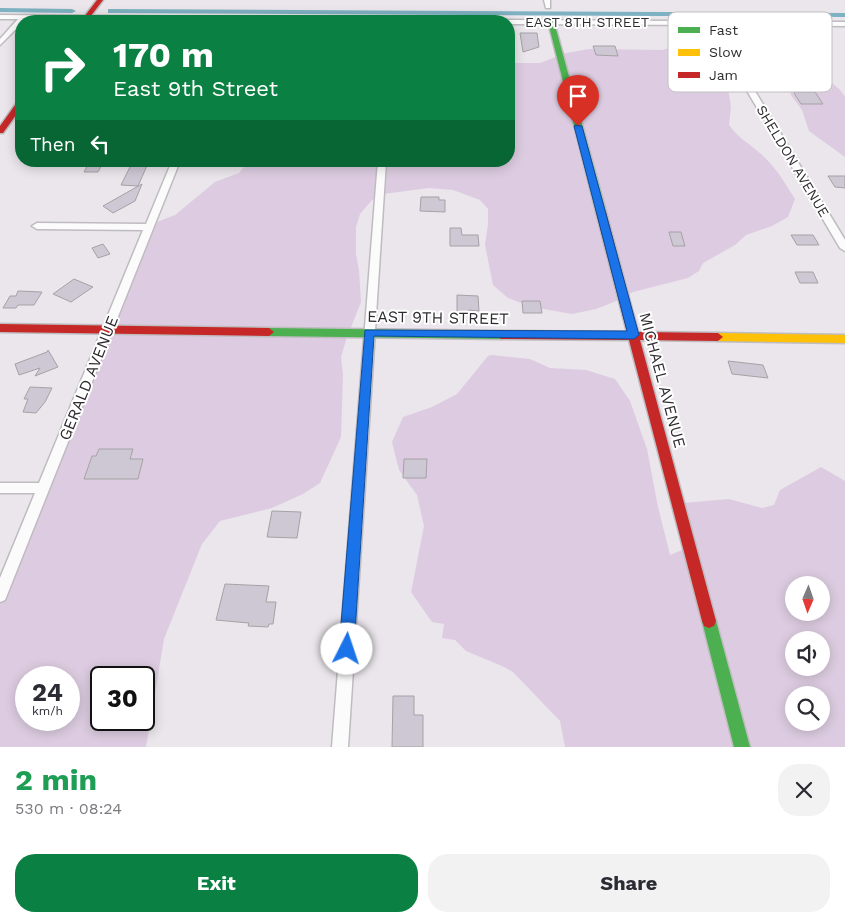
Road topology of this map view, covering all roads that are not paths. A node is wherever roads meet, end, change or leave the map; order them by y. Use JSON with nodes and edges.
{"nodes":[{"id":1,"x":100,"y":0,"type":"edge"},
{"id":2,"x":89,"y":15,"type":"edge"},
{"id":3,"x":0,"y":18,"type":"edge"},
{"id":4,"x":15,"y":18,"type":"edge"},
{"id":5,"x":515,"y":22,"type":"edge"},
{"id":6,"x":551,"y":22,"type":"junction"},
{"id":7,"x":668,"y":23,"type":"edge"},
{"id":8,"x":832,"y":24,"type":"edge"},
{"id":9,"x":845,"y":24,"type":"edge"},
{"id":10,"x":15,"y":27,"type":"edge"},
{"id":11,"x":0,"y":44,"type":"edge"},
{"id":12,"x":751,"y":92,"type":"edge"},
{"id":13,"x":15,"y":111,"type":"edge"},
{"id":14,"x":0,"y":131,"type":"edge"},
{"id":15,"x":174,"y":167,"type":"edge"},
{"id":16,"x":382,"y":167,"type":"edge"},
{"id":17,"x":37,"y":226,"type":"dead end"},
{"id":18,"x":149,"y":227,"type":"junction"},
{"id":19,"x":845,"y":248,"type":"edge"},
{"id":20,"x":0,"y":328,"type":"edge"},
{"id":21,"x":107,"y":329,"type":"junction"},
{"id":22,"x":369,"y":332,"type":"junction"},
{"id":23,"x":634,"y":335,"type":"junction"},
{"id":24,"x":845,"y":339,"type":"edge"},
{"id":25,"x":0,"y":488,"type":"edge"},
{"id":26,"x":43,"y":488,"type":"junction"},
{"id":27,"x":0,"y":595,"type":"edge"},
{"id":28,"x":340,"y":747,"type":"edge"},
{"id":29,"x":742,"y":747,"type":"edge"}],
"edges":[{"from":1,"to":2,"type":"street"},
{"from":3,"to":4,"type":"street"},
{"from":5,"to":6,"type":"street","name":"EAST 8TH STREET"},
{"from":6,"to":7,"type":"street","name":"EAST 8TH STREET"},
{"from":6,"to":23,"type":"street","name":"MICHAEL AVENUE"},
{"from":8,"to":9,"type":"street","name":"EAST 8TH STREET"},
{"from":10,"to":11,"type":"street"},
{"from":12,"to":19,"type":"street","name":"SHELDON AVENUE"},
{"from":13,"to":14,"type":"street"},
{"from":15,"to":18,"type":"street","name":"GERALD AVENUE"},
{"from":16,"to":22,"type":"street"},
{"from":17,"to":18,"type":"street"},
{"from":18,"to":21,"type":"street","name":"GERALD AVENUE"},
{"from":20,"to":21,"type":"street","name":"EAST 9TH STREET"},
{"from":21,"to":22,"type":"street","name":"EAST 9TH STREET"},
{"from":21,"to":26,"type":"street","name":"GERALD AVENUE"},
{"from":22,"to":23,"type":"street","name":"EAST 9TH STREET"},
{"from":22,"to":28,"type":"street"},
{"from":23,"to":24,"type":"street","name":"EAST 9TH STREET"},
{"from":23,"to":29,"type":"street","name":"MICHAEL AVENUE"},
{"from":25,"to":26,"type":"street"},
{"from":26,"to":27,"type":"street","name":"GERALD AVENUE"}]}
